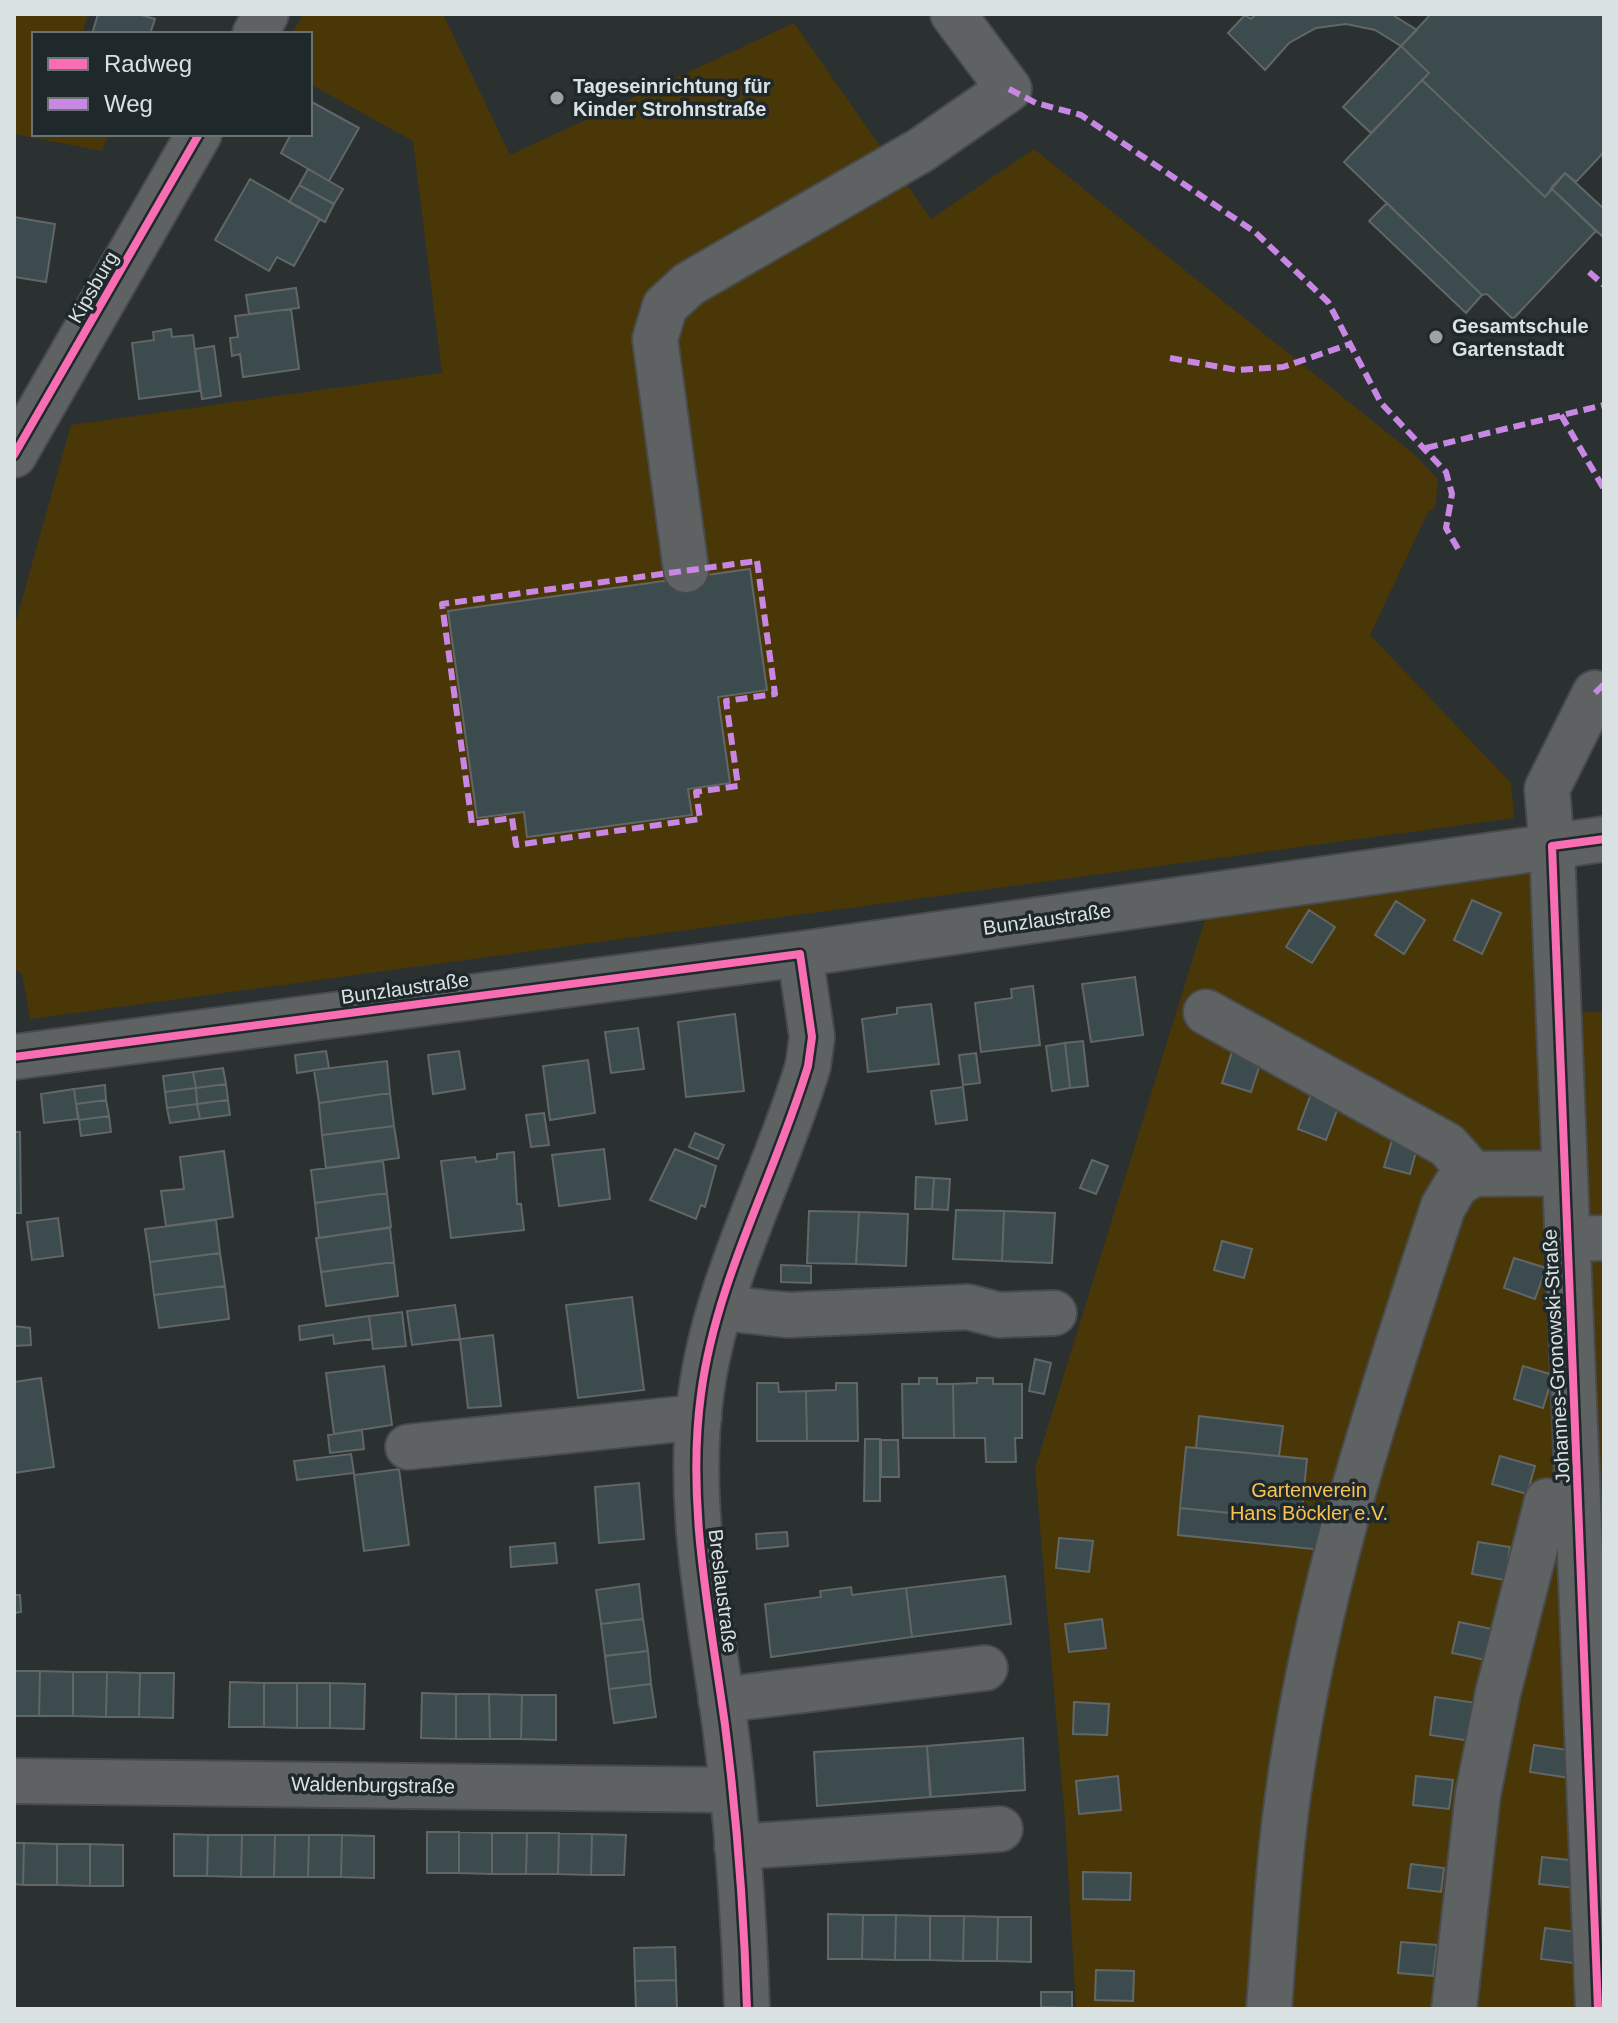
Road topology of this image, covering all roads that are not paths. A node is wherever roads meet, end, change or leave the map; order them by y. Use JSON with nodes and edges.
{"nodes":[{"id":1,"x":266,"y":14,"type":"edge"},
{"id":2,"x":953,"y":14,"type":"edge"},
{"id":3,"x":256,"y":32,"type":"edge"},
{"id":4,"x":198,"y":136,"type":"edge"},
{"id":5,"x":14,"y":455,"type":"edge"},
{"id":6,"x":686,"y":570,"type":"dead end"},
{"id":7,"x":1595,"y":693,"type":"dead end"},
{"id":8,"x":1604,"y":839,"type":"edge"},
{"id":9,"x":1552,"y":846,"type":"junction"},
{"id":10,"x":800,"y":954,"type":"junction"},
{"id":11,"x":1206,"y":1012,"type":"dead end"},
{"id":12,"x":14,"y":1057,"type":"edge"},
{"id":13,"x":1564,"y":1173,"type":"junction"},
{"id":14,"x":1473,"y":1174,"type":"junction"},
{"id":15,"x":1585,"y":1239,"type":"edge"},
{"id":16,"x":721,"y":1308,"type":"junction"},
{"id":17,"x":1054,"y":1313,"type":"dead end"},
{"id":18,"x":699,"y":1417,"type":"junction"},
{"id":19,"x":408,"y":1447,"type":"dead end"},
{"id":20,"x":1547,"y":1501,"type":"dead end"},
{"id":21,"x":985,"y":1668,"type":"dead end"},
{"id":22,"x":721,"y":1700,"type":"junction"},
{"id":23,"x":14,"y":1781,"type":"edge"},
{"id":24,"x":731,"y":1790,"type":"junction"},
{"id":25,"x":1000,"y":1829,"type":"dead end"},
{"id":26,"x":737,"y":1847,"type":"junction"},
{"id":27,"x":747,"y":2009,"type":"edge"},
{"id":28,"x":1269,"y":2009,"type":"edge"},
{"id":29,"x":1454,"y":2009,"type":"edge"},
{"id":30,"x":1598,"y":2009,"type":"edge"}],
"edges":[{"from":1,"to":3,"type":"street"},
{"from":2,"to":6,"type":"street"},
{"from":4,"to":5,"type":"street","name":"Kipsburg"},
{"from":7,"to":9,"type":"street","name":"Johannes-Gronowski-Straße"},
{"from":8,"to":9,"type":"street","name":"Bunzlaustraße"},
{"from":9,"to":10,"type":"street","name":"Bunzlaustraße"},
{"from":9,"to":13,"type":"street","name":"Johannes-Gronowski-Straße"},
{"from":10,"to":12,"type":"street","name":"Bunzlaustraße"},
{"from":10,"to":16,"type":"street","name":"Breslaustraße"},
{"from":11,"to":14,"type":"street"},
{"from":13,"to":14,"type":"street"},
{"from":13,"to":15,"type":"street","name":"Johannes-Gronowski-Straße"},
{"from":14,"to":28,"type":"street"},
{"from":15,"to":30,"type":"street","name":"Johannes-Gronowski-Straße"},
{"from":16,"to":17,"type":"street"},
{"from":16,"to":18,"type":"street","name":"Breslaustraße"},
{"from":18,"to":19,"type":"street"},
{"from":18,"to":22,"type":"street","name":"Breslaustraße"},
{"from":20,"to":29,"type":"street"},
{"from":21,"to":22,"type":"street"},
{"from":22,"to":24,"type":"street","name":"Breslaustraße"},
{"from":23,"to":24,"type":"street","name":"Waldenburgstraße"},
{"from":24,"to":26,"type":"street","name":"Breslaustraße"},
{"from":25,"to":26,"type":"street"},
{"from":26,"to":27,"type":"street","name":"Breslaustraße"}]}
